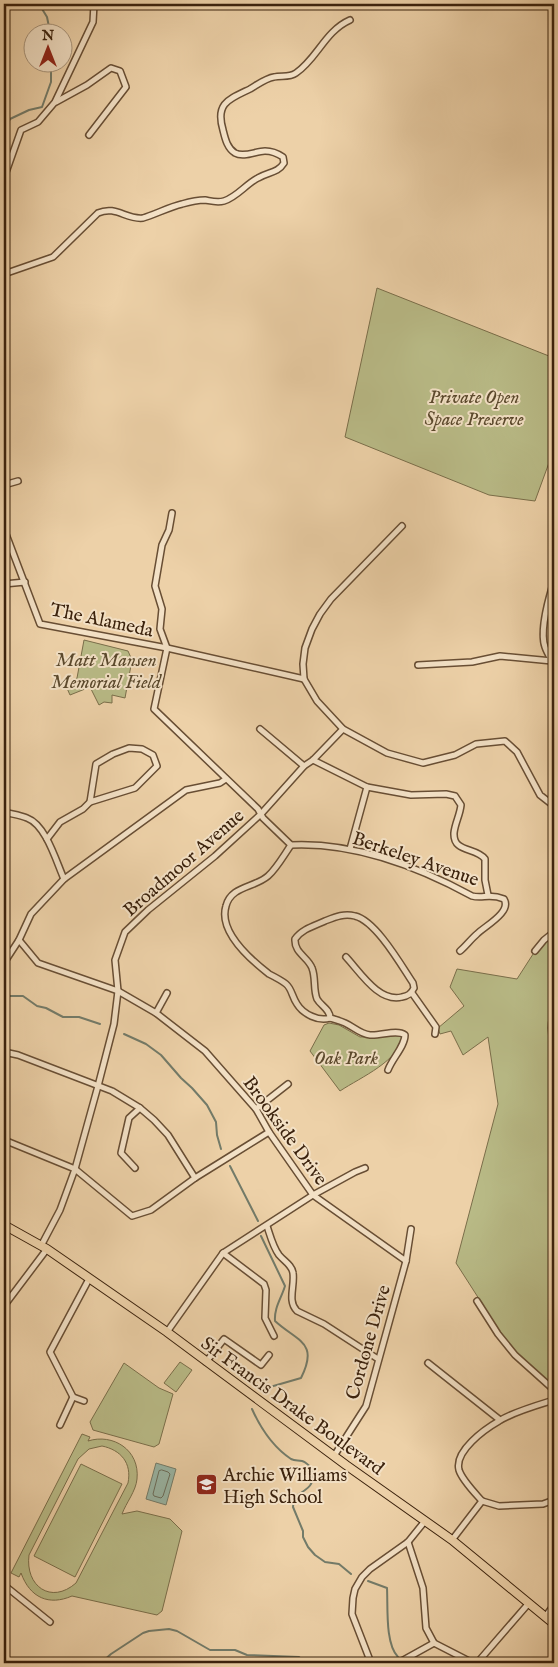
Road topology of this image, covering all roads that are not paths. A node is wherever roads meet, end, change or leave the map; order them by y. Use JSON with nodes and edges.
{"nodes":[{"id":1,"x":94,"y":4,"type":"edge"},
{"id":2,"x":350,"y":20,"type":"dead end"},
{"id":3,"x":56,"y":102,"type":"junction"},
{"id":4,"x":89,"y":135,"type":"dead end"},
{"id":5,"x":4,"y":178,"type":"edge"},
{"id":6,"x":4,"y":274,"type":"edge"},
{"id":7,"x":18,"y":481,"type":"dead end"},
{"id":8,"x":4,"y":485,"type":"edge"},
{"id":9,"x":172,"y":513,"type":"dead end"},
{"id":10,"x":402,"y":526,"type":"dead end"},
{"id":11,"x":4,"y":528,"type":"edge"},
{"id":12,"x":554,"y":581,"type":"edge"},
{"id":13,"x":26,"y":582,"type":"junction"},
{"id":14,"x":4,"y":584,"type":"edge"},
{"id":15,"x":167,"y":648,"type":"junction"},
{"id":16,"x":553,"y":663,"type":"edge"},
{"id":17,"x":418,"y":666,"type":"dead end"},
{"id":18,"x":304,"y":679,"type":"junction"},
{"id":19,"x":260,"y":729,"type":"dead end"},
{"id":20,"x":344,"y":730,"type":"junction"},
{"id":21,"x":313,"y":760,"type":"junction"},
{"id":22,"x":304,"y":766,"type":"junction"},
{"id":23,"x":226,"y":779,"type":"junction"},
{"id":24,"x":367,"y":787,"type":"junction"},
{"id":25,"x":90,"y":802,"type":"junction"},
{"id":26,"x":554,"y":806,"type":"edge"},
{"id":27,"x":4,"y":812,"type":"edge"},
{"id":28,"x":261,"y":814,"type":"junction"},
{"id":29,"x":46,"y":839,"type":"junction"},
{"id":30,"x":291,"y":845,"type":"junction"},
{"id":31,"x":350,"y":849,"type":"junction"},
{"id":32,"x":64,"y":878,"type":"junction"},
{"id":33,"x":488,"y":895,"type":"junction"},
{"id":34,"x":554,"y":932,"type":"edge"},
{"id":35,"x":19,"y":940,"type":"junction"},
{"id":36,"x":460,"y":951,"type":"dead end"},
{"id":37,"x":535,"y":951,"type":"dead end"},
{"id":38,"x":346,"y":957,"type":"dead end"},
{"id":39,"x":4,"y":963,"type":"edge"},
{"id":40,"x":118,"y":992,"type":"junction"},
{"id":41,"x":168,"y":993,"type":"dead end"},
{"id":42,"x":412,"y":993,"type":"junction"},
{"id":43,"x":156,"y":1013,"type":"junction"},
{"id":44,"x":554,"y":1014,"type":"edge"},
{"id":45,"x":330,"y":1018,"type":"junction"},
{"id":46,"x":435,"y":1034,"type":"dead end"},
{"id":47,"x":554,"y":1044,"type":"edge"},
{"id":48,"x":4,"y":1052,"type":"edge"},
{"id":49,"x":388,"y":1070,"type":"dead end"},
{"id":50,"x":288,"y":1084,"type":"dead end"},
{"id":51,"x":98,"y":1086,"type":"junction"},
{"id":52,"x":140,"y":1108,"type":"junction"},
{"id":53,"x":256,"y":1109,"type":"junction"},
{"id":54,"x":269,"y":1132,"type":"junction"},
{"id":55,"x":4,"y":1140,"type":"edge"},
{"id":56,"x":135,"y":1168,"type":"dead end"},
{"id":57,"x":365,"y":1168,"type":"dead end"},
{"id":58,"x":75,"y":1169,"type":"junction"},
{"id":59,"x":195,"y":1178,"type":"junction"},
{"id":60,"x":314,"y":1196,"type":"junction"},
{"id":61,"x":4,"y":1225,"type":"edge"},
{"id":62,"x":267,"y":1226,"type":"junction"},
{"id":63,"x":411,"y":1229,"type":"dead end"},
{"id":64,"x":44,"y":1247,"type":"junction"},
{"id":65,"x":223,"y":1253,"type":"junction"},
{"id":66,"x":406,"y":1262,"type":"junction"},
{"id":67,"x":89,"y":1279,"type":"junction"},
{"id":68,"x":477,"y":1301,"type":"dead end"},
{"id":69,"x":4,"y":1306,"type":"edge"},
{"id":70,"x":167,"y":1332,"type":"junction"},
{"id":71,"x":274,"y":1336,"type":"dead end"},
{"id":72,"x":269,"y":1355,"type":"dead end"},
{"id":73,"x":378,"y":1359,"type":"junction"},
{"id":74,"x":206,"y":1362,"type":"junction"},
{"id":75,"x":428,"y":1363,"type":"dead end"},
{"id":76,"x":554,"y":1390,"type":"edge"},
{"id":77,"x":73,"y":1397,"type":"junction"},
{"id":78,"x":554,"y":1400,"type":"edge"},
{"id":79,"x":84,"y":1401,"type":"dead end"},
{"id":80,"x":500,"y":1420,"type":"junction"},
{"id":81,"x":60,"y":1425,"type":"dead end"},
{"id":82,"x":334,"y":1456,"type":"junction"},
{"id":83,"x":554,"y":1500,"type":"edge"},
{"id":84,"x":482,"y":1501,"type":"junction"},
{"id":85,"x":424,"y":1521,"type":"junction"},
{"id":86,"x":452,"y":1540,"type":"junction"},
{"id":87,"x":408,"y":1542,"type":"junction"},
{"id":88,"x":4,"y":1585,"type":"edge"},
{"id":89,"x":529,"y":1603,"type":"junction"},
{"id":90,"x":554,"y":1605,"type":"edge"},
{"id":91,"x":545,"y":1617,"type":"junction"},
{"id":92,"x":50,"y":1622,"type":"dead end"},
{"id":93,"x":554,"y":1624,"type":"edge"},
{"id":94,"x":434,"y":1643,"type":"junction"},
{"id":95,"x":371,"y":1663,"type":"edge"},
{"id":96,"x":398,"y":1663,"type":"edge"},
{"id":97,"x":473,"y":1663,"type":"edge"},
{"id":98,"x":477,"y":1663,"type":"edge"}],
"edges":[{"from":1,"to":3,"type":"street"},
{"from":2,"to":6,"type":"street"},
{"from":3,"to":4,"type":"street"},
{"from":3,"to":5,"type":"street"},
{"from":7,"to":8,"type":"street"},
{"from":9,"to":15,"type":"street","name":"The Alameda"},
{"from":10,"to":18,"type":"street"},
{"from":11,"to":13,"type":"street","name":"The Alameda"},
{"from":12,"to":16,"type":"street"},
{"from":13,"to":14,"type":"street"},
{"from":13,"to":15,"type":"street","name":"The Alameda"},
{"from":15,"to":18,"type":"street","name":"The Alameda"},
{"from":15,"to":23,"type":"street"},
{"from":16,"to":17,"type":"street"},
{"from":18,"to":20,"type":"street"},
{"from":19,"to":22,"type":"street"},
{"from":20,"to":21,"type":"street","name":"Broadmoor Avenue"},
{"from":20,"to":26,"type":"street"},
{"from":21,"to":22,"type":"street","name":"Broadmoor Avenue"},
{"from":21,"to":24,"type":"street"},
{"from":22,"to":28,"type":"street","name":"Broadmoor Avenue"},
{"from":23,"to":28,"type":"street"},
{"from":23,"to":32,"type":"street"},
{"from":24,"to":31,"type":"street"},
{"from":24,"to":33,"type":"street"},
{"from":25,"to":25,"type":"street"},
{"from":25,"to":29,"type":"street"},
{"from":27,"to":29,"type":"street"},
{"from":28,"to":30,"type":"street"},
{"from":28,"to":40,"type":"street","name":"Broadmoor Avenue"},
{"from":29,"to":32,"type":"street"},
{"from":30,"to":31,"type":"street","name":"Berkeley Avenue"},
{"from":30,"to":45,"type":"street"},
{"from":31,"to":33,"type":"street","name":"Berkeley Avenue"},
{"from":32,"to":35,"type":"street"},
{"from":33,"to":36,"type":"street","name":"Berkeley Avenue"},
{"from":34,"to":37,"type":"street"},
{"from":35,"to":39,"type":"street"},
{"from":35,"to":40,"type":"street","name":"Brookside Drive"},
{"from":38,"to":42,"type":"street"},
{"from":40,"to":43,"type":"street","name":"Brookside Drive"},
{"from":40,"to":51,"type":"street","name":"Broadmoor Avenue"},
{"from":41,"to":43,"type":"street"},
{"from":42,"to":45,"type":"street"},
{"from":42,"to":46,"type":"street"},
{"from":43,"to":53,"type":"street","name":"Brookside Drive"},
{"from":44,"to":47,"type":"street"},
{"from":45,"to":49,"type":"street"},
{"from":48,"to":51,"type":"street"},
{"from":50,"to":53,"type":"street"},
{"from":51,"to":52,"type":"street"},
{"from":51,"to":58,"type":"street","name":"Broadmoor Avenue"},
{"from":52,"to":56,"type":"street"},
{"from":52,"to":59,"type":"street"},
{"from":53,"to":54,"type":"street","name":"Brookside Drive"},
{"from":54,"to":59,"type":"street"},
{"from":54,"to":60,"type":"street","name":"Brookside Drive"},
{"from":55,"to":58,"type":"street"},
{"from":57,"to":60,"type":"street"},
{"from":58,"to":59,"type":"street"},
{"from":58,"to":64,"type":"street","name":"Broadmoor Avenue"},
{"from":60,"to":62,"type":"street"},
{"from":60,"to":66,"type":"street","name":"Brookside Drive"},
{"from":61,"to":64,"type":"main road","name":"Sir Francis Drake Boulevard"},
{"from":62,"to":65,"type":"street"},
{"from":62,"to":73,"type":"street"},
{"from":63,"to":66,"type":"street","name":"Cordone Drive"},
{"from":64,"to":67,"type":"main road","name":"Sir Francis Drake Boulevard"},
{"from":64,"to":69,"type":"street","name":"Broadmoor Avenue"},
{"from":65,"to":70,"type":"street"},
{"from":65,"to":71,"type":"street"},
{"from":66,"to":73,"type":"street","name":"Cordone Drive"},
{"from":67,"to":70,"type":"main road","name":"Sir Francis Drake Boulevard"},
{"from":67,"to":77,"type":"street"},
{"from":68,"to":76,"type":"street"},
{"from":70,"to":74,"type":"main road","name":"Sir Francis Drake Boulevard"},
{"from":72,"to":74,"type":"street"},
{"from":73,"to":82,"type":"street","name":"Cordone Drive"},
{"from":74,"to":82,"type":"main road","name":"Sir Francis Drake Boulevard"},
{"from":75,"to":80,"type":"street"},
{"from":77,"to":79,"type":"street"},
{"from":77,"to":81,"type":"street"},
{"from":78,"to":80,"type":"street"},
{"from":80,"to":84,"type":"street"},
{"from":82,"to":85,"type":"main road","name":"Sir Francis Drake Boulevard"},
{"from":83,"to":84,"type":"street"},
{"from":84,"to":86,"type":"street"},
{"from":85,"to":86,"type":"main road","name":"Sir Francis Drake Boulevard"},
{"from":85,"to":87,"type":"street"},
{"from":86,"to":89,"type":"main road","name":"Sir Francis Drake Boulevard"},
{"from":87,"to":94,"type":"street"},
{"from":87,"to":95,"type":"street"},
{"from":88,"to":92,"type":"street"},
{"from":89,"to":91,"type":"main road","name":"Sir Francis Drake Boulevard"},
{"from":89,"to":98,"type":"street"},
{"from":90,"to":91,"type":"street"},
{"from":91,"to":93,"type":"main road","name":"Sir Francis Drake Boulevard"},
{"from":94,"to":96,"type":"street"},
{"from":94,"to":97,"type":"street"}]}
